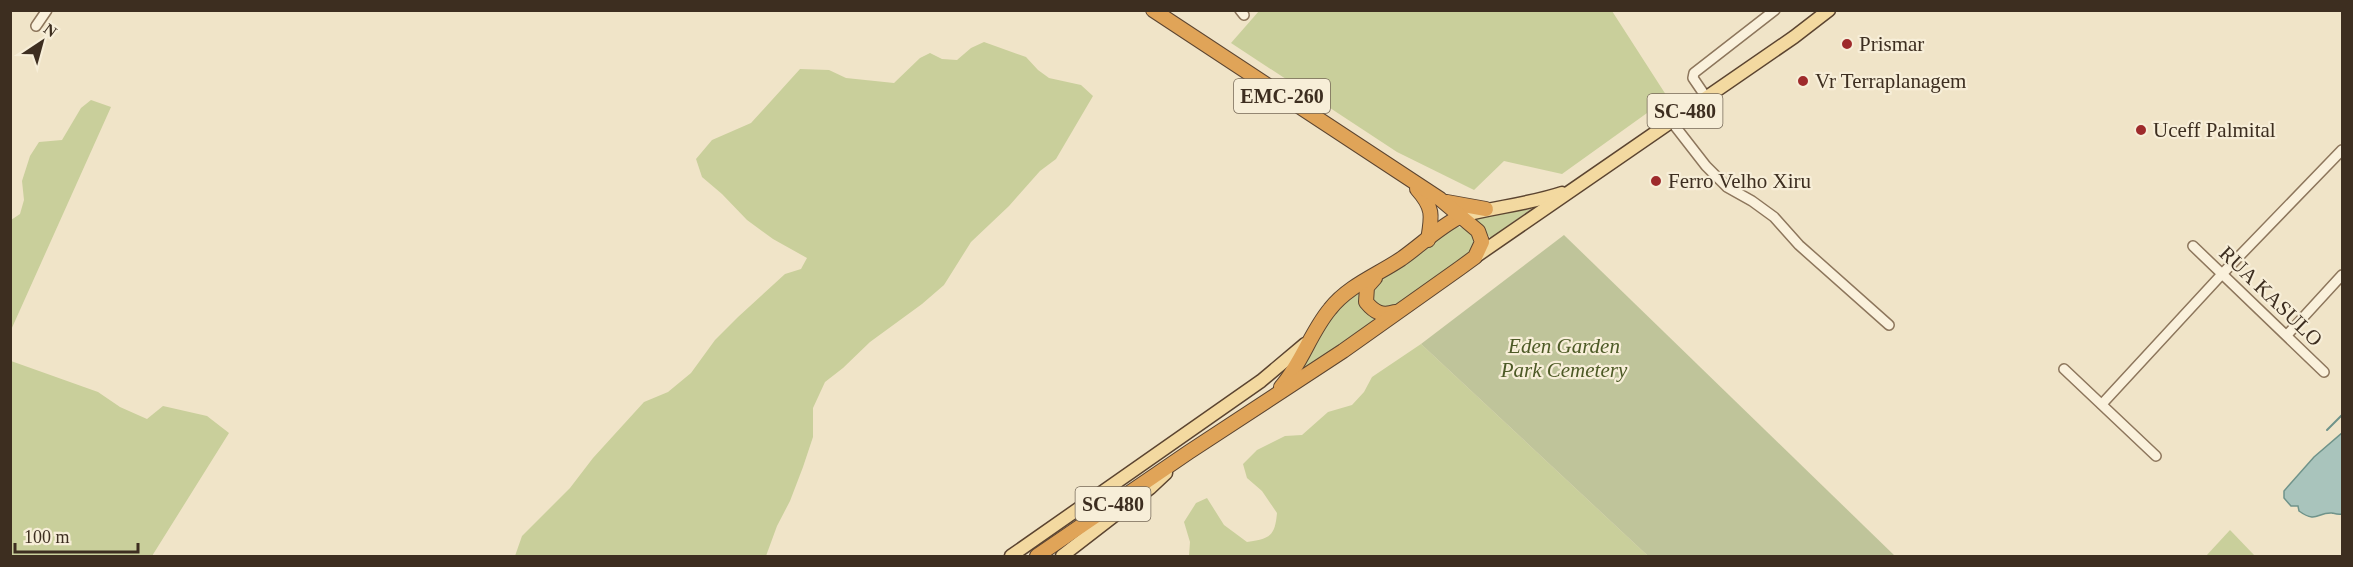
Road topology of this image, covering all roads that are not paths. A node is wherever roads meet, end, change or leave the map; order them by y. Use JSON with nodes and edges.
{"nodes":[{"id":1,"x":47,"y":10,"type":"edge"},
{"id":2,"x":1153,"y":10,"type":"edge"},
{"id":3,"x":1775,"y":10,"type":"edge"},
{"id":4,"x":1829,"y":10,"type":"edge"},
{"id":5,"x":1819,"y":15,"type":"edge"},
{"id":6,"x":36,"y":26,"type":"dead end"},
{"id":7,"x":1706,"y":97,"type":"junction"},
{"id":8,"x":1671,"y":121,"type":"junction"},
{"id":9,"x":2343,"y":150,"type":"edge"},
{"id":10,"x":1410,"y":181,"type":"junction"},
{"id":11,"x":1578,"y":187,"type":"junction"},
{"id":12,"x":1440,"y":199,"type":"junction"},
{"id":13,"x":1486,"y":210,"type":"junction"},
{"id":14,"x":1461,"y":216,"type":"junction"},
{"id":15,"x":1428,"y":240,"type":"junction"},
{"id":16,"x":2193,"y":246,"type":"dead end"},
{"id":17,"x":1475,"y":256,"type":"junction"},
{"id":18,"x":1383,"y":271,"type":"junction"},
{"id":19,"x":2223,"y":273,"type":"junction"},
{"id":20,"x":2343,"y":274,"type":"edge"},
{"id":21,"x":1397,"y":312,"type":"junction"},
{"id":22,"x":1889,"y":325,"type":"dead end"},
{"id":23,"x":2287,"y":335,"type":"junction"},
{"id":24,"x":1310,"y":339,"type":"junction"},
{"id":25,"x":2064,"y":369,"type":"dead end"},
{"id":26,"x":2324,"y":372,"type":"dead end"},
{"id":27,"x":1270,"y":399,"type":"junction"},
{"id":28,"x":2102,"y":404,"type":"junction"},
{"id":29,"x":1189,"y":452,"type":"junction"},
{"id":30,"x":2156,"y":456,"type":"dead end"},
{"id":31,"x":1011,"y":556,"type":"edge"},
{"id":32,"x":1037,"y":556,"type":"edge"},
{"id":33,"x":1062,"y":556,"type":"edge"}],
"edges":[{"from":1,"to":6,"type":"street"},
{"from":2,"to":10,"type":"highway","number":"EMC-260"},
{"from":3,"to":7,"type":"street"},
{"from":4,"to":5,"type":"main road","number":"SC-480"},
{"from":5,"to":7,"type":"main road","number":"SC-480"},
{"from":7,"to":8,"type":"main road","number":"SC-480"},
{"from":8,"to":11,"type":"main road","number":"SC-480"},
{"from":8,"to":22,"type":"street"},
{"from":9,"to":19,"type":"street"},
{"from":10,"to":12,"type":"highway","number":"EMC-260"},
{"from":10,"to":15,"type":"highway","number":"EMC-260"},
{"from":11,"to":13,"type":"main road","number":"SC-480"},
{"from":11,"to":17,"type":"main road","number":"SC-480"},
{"from":12,"to":13,"type":"highway"},
{"from":12,"to":14,"type":"highway","number":"EMC-260"},
{"from":13,"to":14,"type":"main road","number":"SC-480"},
{"from":14,"to":15,"type":"highway","number":"SC-480"},
{"from":14,"to":17,"type":"highway","number":"EMC-260"},
{"from":15,"to":18,"type":"highway","number":"SC-480"},
{"from":16,"to":19,"type":"street","name":"RUA KASULO"},
{"from":17,"to":21,"type":"highway","number":"SC-480"},
{"from":18,"to":21,"type":"highway"},
{"from":18,"to":24,"type":"highway","number":"SC-480"},
{"from":19,"to":23,"type":"street","name":"RUA KASULO"},
{"from":19,"to":28,"type":"street"},
{"from":20,"to":23,"type":"street"},
{"from":21,"to":27,"type":"highway","number":"SC-480"},
{"from":23,"to":26,"type":"street","name":"RUA KASULO"},
{"from":24,"to":27,"type":"highway","number":"SC-480"},
{"from":24,"to":31,"type":"main road"},
{"from":25,"to":28,"type":"street"},
{"from":27,"to":29,"type":"highway","number":"SC-480"},
{"from":28,"to":30,"type":"street"},
{"from":29,"to":32,"type":"highway","number":"SC-480"},
{"from":29,"to":33,"type":"main road"}]}
